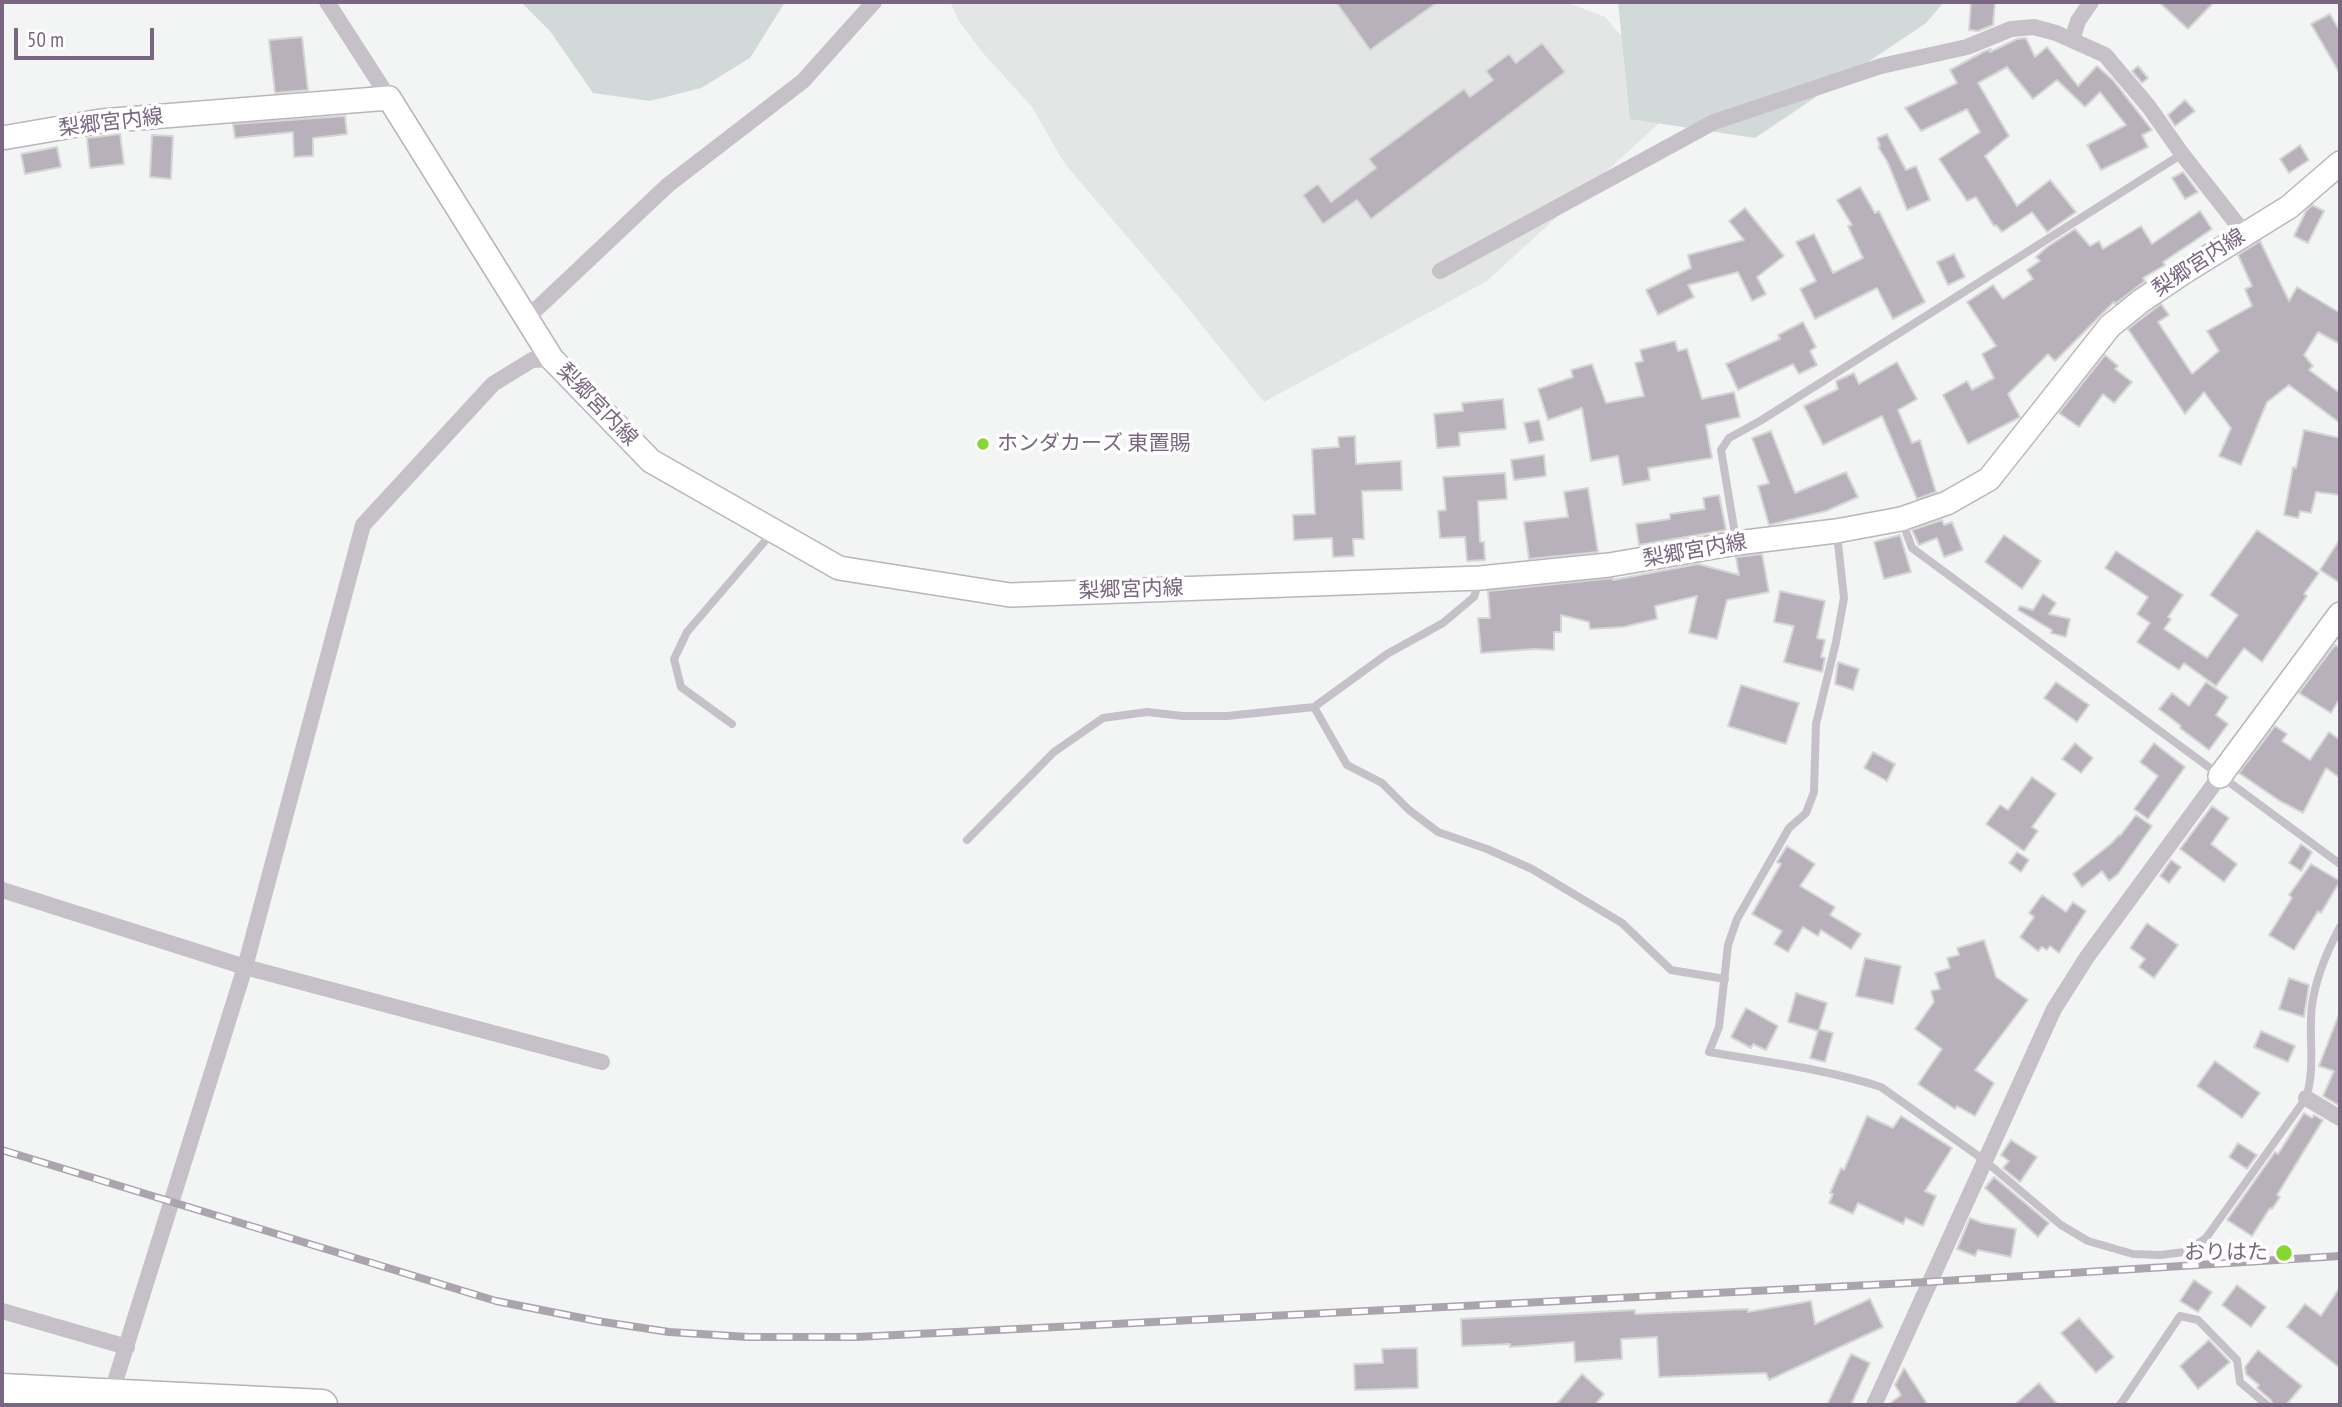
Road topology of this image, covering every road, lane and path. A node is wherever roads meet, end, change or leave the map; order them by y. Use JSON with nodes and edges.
{"nodes":[{"id":1,"x":327,"y":2,"type":"edge"},
{"id":2,"x":874,"y":2,"type":"edge"},
{"id":3,"x":2091,"y":2,"type":"edge"},
{"id":4,"x":2072,"y":40,"type":"junction"},
{"id":5,"x":389,"y":98,"type":"junction"},
{"id":6,"x":2,"y":138,"type":"edge"},
{"id":7,"x":2182,"y":154,"type":"junction"},
{"id":8,"x":2340,"y":163,"type":"edge"},
{"id":9,"x":2244,"y":233,"type":"junction"},
{"id":10,"x":1440,"y":271,"type":"dead end"},
{"id":11,"x":526,"y":319,"type":"junction"},
{"id":12,"x":552,"y":359,"type":"junction"},
{"id":13,"x":1901,"y":519,"type":"junction"},
{"id":14,"x":773,"y":531,"type":"junction"},
{"id":15,"x":1836,"y":531,"type":"junction"},
{"id":16,"x":1737,"y":543,"type":"junction"},
{"id":17,"x":1480,"y":578,"type":"junction"},
{"id":18,"x":2340,"y":614,"type":"edge"},
{"id":19,"x":1314,"y":706,"type":"junction"},
{"id":20,"x":732,"y":724,"type":"dead end"},
{"id":21,"x":2220,"y":776,"type":"junction"},
{"id":22,"x":967,"y":840,"type":"dead end"},
{"id":23,"x":2340,"y":864,"type":"edge"},
{"id":24,"x":2,"y":890,"type":"edge"},
{"id":25,"x":2340,"y":927,"type":"edge"},
{"id":26,"x":245,"y":967,"type":"junction"},
{"id":27,"x":1725,"y":979,"type":"junction"},
{"id":28,"x":602,"y":1062,"type":"dead end"},
{"id":29,"x":2306,"y":1098,"type":"junction"},
{"id":30,"x":2340,"y":1118,"type":"edge"},
{"id":31,"x":1984,"y":1160,"type":"junction"},
{"id":32,"x":2,"y":1311,"type":"edge"},
{"id":33,"x":127,"y":1347,"type":"junction"},
{"id":34,"x":2,"y":1389,"type":"edge"},
{"id":35,"x":109,"y":1400,"type":"edge"},
{"id":36,"x":322,"y":1405,"type":"edge"},
{"id":37,"x":1874,"y":1405,"type":"edge"},
{"id":38,"x":2120,"y":1405,"type":"edge"},
{"id":39,"x":2267,"y":1405,"type":"edge"}],
"edges":[{"from":1,"to":5,"type":"street"},
{"from":2,"to":11,"type":"street"},
{"from":3,"to":4,"type":"street"},
{"from":4,"to":7,"type":"street"},
{"from":4,"to":10,"type":"street"},
{"from":5,"to":6,"type":"main road","name":"梨郷宮内線"},
{"from":5,"to":11,"type":"main road","name":"梨郷宮内線"},
{"from":7,"to":9,"type":"street"},
{"from":7,"to":16,"type":"lane"},
{"from":8,"to":9,"type":"main road","name":"梨郷宮内線"},
{"from":9,"to":13,"type":"main road","name":"梨郷宮内線"},
{"from":11,"to":12,"type":"main road","name":"梨郷宮内線"},
{"from":12,"to":14,"type":"main road","name":"梨郷宮内線"},
{"from":12,"to":26,"type":"street"},
{"from":13,"to":15,"type":"main road","name":"梨郷宮内線"},
{"from":13,"to":21,"type":"lane"},
{"from":14,"to":17,"type":"main road","name":"梨郷宮内線"},
{"from":14,"to":20,"type":"lane"},
{"from":15,"to":16,"type":"main road","name":"梨郷宮内線"},
{"from":15,"to":27,"type":"lane"},
{"from":16,"to":17,"type":"main road","name":"梨郷宮内線"},
{"from":17,"to":19,"type":"lane"},
{"from":18,"to":21,"type":"main road"},
{"from":19,"to":22,"type":"lane"},
{"from":19,"to":27,"type":"lane"},
{"from":21,"to":23,"type":"lane"},
{"from":21,"to":31,"type":"street"},
{"from":24,"to":26,"type":"street"},
{"from":25,"to":29,"type":"lane"},
{"from":26,"to":28,"type":"street"},
{"from":26,"to":33,"type":"street"},
{"from":27,"to":31,"type":"lane"},
{"from":29,"to":30,"type":"street"},
{"from":29,"to":31,"type":"lane"},
{"from":31,"to":37,"type":"street"},
{"from":32,"to":33,"type":"street"},
{"from":33,"to":35,"type":"street"},
{"from":34,"to":35,"type":"highway"},
{"from":35,"to":36,"type":"highway"},
{"from":38,"to":39,"type":"lane"}]}
